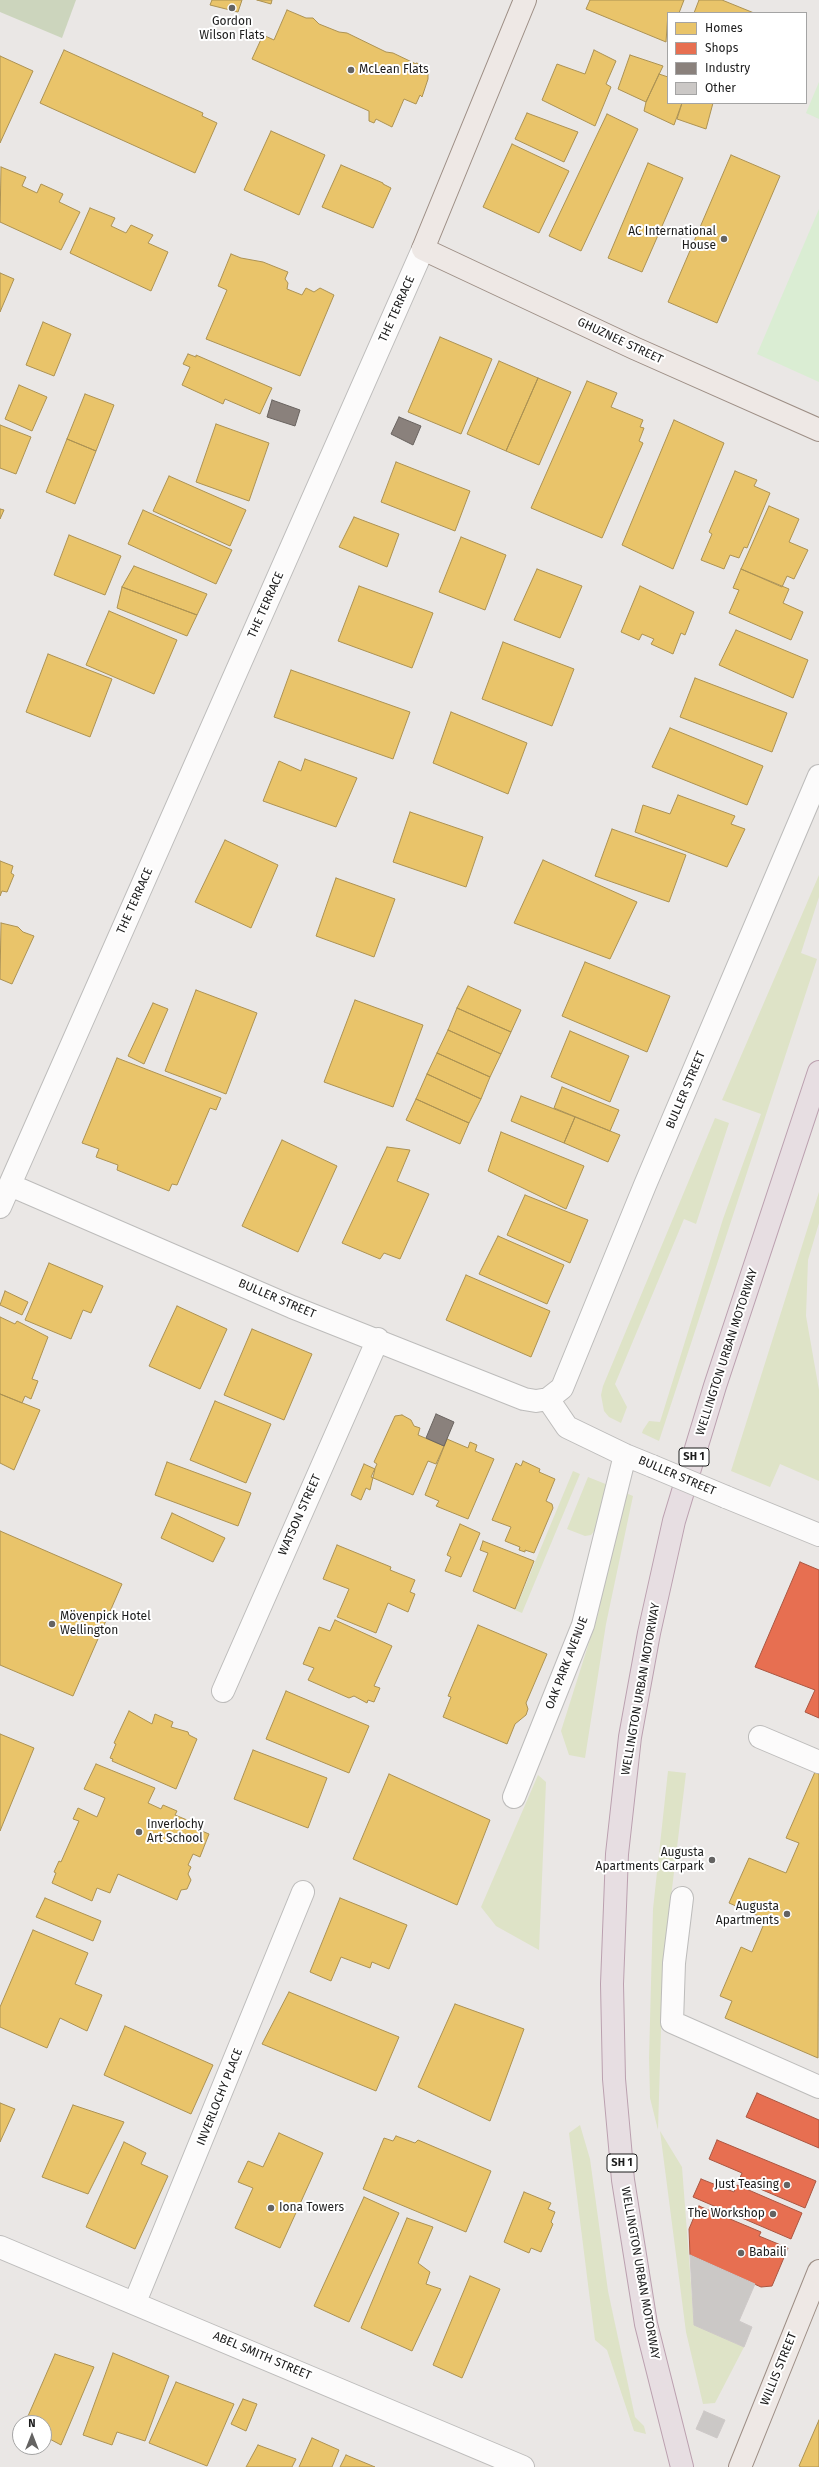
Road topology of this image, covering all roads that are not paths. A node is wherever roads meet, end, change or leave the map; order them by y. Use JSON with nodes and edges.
{"nodes":[{"id":1,"x":525,"y":0,"type":"edge"},
{"id":2,"x":423,"y":249,"type":"junction"},
{"id":3,"x":819,"y":430,"type":"edge"},
{"id":4,"x":819,"y":776,"type":"edge"},
{"id":5,"x":819,"y":1072,"type":"edge"},
{"id":6,"x":10,"y":1185,"type":"junction"},
{"id":7,"x":0,"y":1207,"type":"edge"},
{"id":8,"x":378,"y":1339,"type":"junction"},
{"id":9,"x":548,"y":1399,"type":"junction"},
{"id":10,"x":625,"y":1455,"type":"junction"},
{"id":11,"x":819,"y":1534,"type":"edge"},
{"id":12,"x":222,"y":1692,"type":"dead end"},
{"id":13,"x":760,"y":1737,"type":"dead end"},
{"id":14,"x":819,"y":1762,"type":"edge"},
{"id":15,"x":514,"y":1797,"type":"dead end"},
{"id":16,"x":303,"y":1892,"type":"dead end"},
{"id":17,"x":682,"y":1898,"type":"dead end"},
{"id":18,"x":819,"y":2087,"type":"edge"},
{"id":19,"x":0,"y":2247,"type":"edge"},
{"id":20,"x":819,"y":2271,"type":"edge"},
{"id":21,"x":135,"y":2302,"type":"junction"},
{"id":22,"x":523,"y":2467,"type":"edge"},
{"id":23,"x":682,"y":2467,"type":"edge"},
{"id":24,"x":740,"y":2467,"type":"edge"}],
"edges":[{"from":1,"to":2,"type":"main road","name":"THE TERRACE"},
{"from":2,"to":3,"type":"main road","name":"GHUZNEE STREET"},
{"from":2,"to":6,"type":"street","name":"THE TERRACE"},
{"from":4,"to":9,"type":"street","name":"BULLER STREET"},
{"from":5,"to":23,"type":"highway","name":"WELLINGTON URBAN MOTORWAY","number":"SH 1"},
{"from":6,"to":7,"type":"street","name":"THE TERRACE"},
{"from":6,"to":8,"type":"street","name":"BULLER STREET"},
{"from":8,"to":9,"type":"street","name":"BULLER STREET"},
{"from":8,"to":12,"type":"street","name":"WATSON STREET"},
{"from":9,"to":10,"type":"street","name":"BULLER STREET"},
{"from":10,"to":11,"type":"street","name":"BULLER STREET","bridge":true},
{"from":10,"to":15,"type":"street","name":"OAK PARK AVENUE"},
{"from":13,"to":14,"type":"street"},
{"from":16,"to":21,"type":"street","name":"INVERLOCHY PLACE"},
{"from":17,"to":18,"type":"street"},
{"from":19,"to":21,"type":"street","name":"ABEL SMITH STREET"},
{"from":20,"to":24,"type":"main road","name":"WILLIS STREET"},
{"from":21,"to":22,"type":"street","name":"ABEL SMITH STREET"}]}
